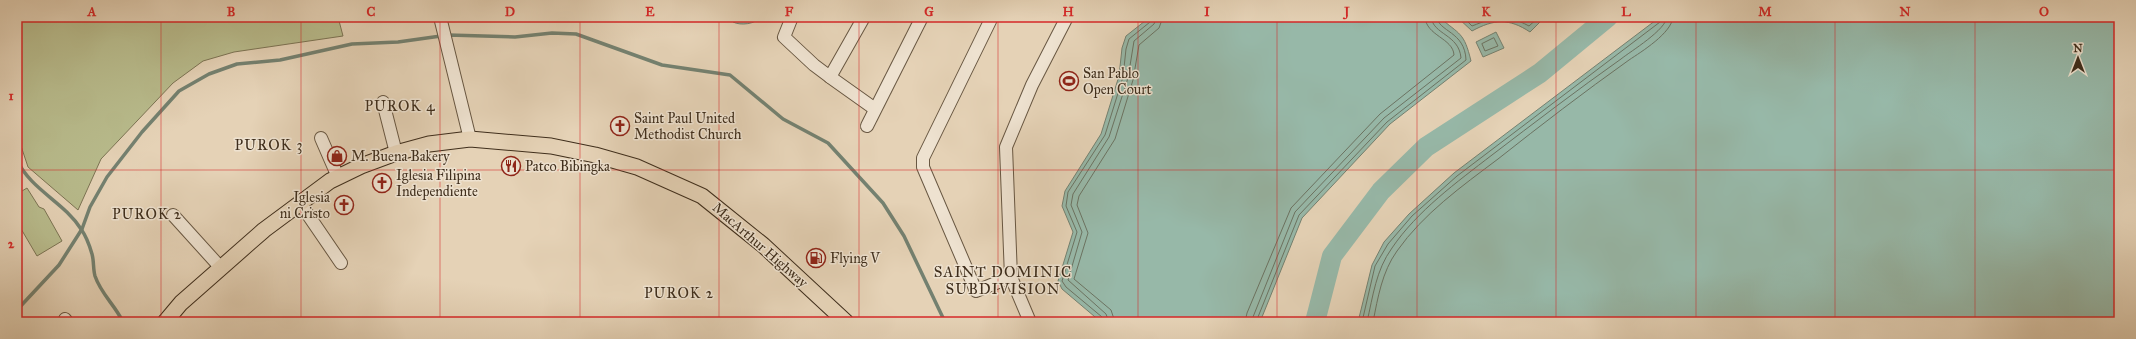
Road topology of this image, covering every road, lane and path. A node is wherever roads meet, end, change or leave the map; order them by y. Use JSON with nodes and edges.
{"nodes":[{"id":1,"x":792,"y":17,"type":"edge"},
{"id":2,"x":864,"y":17,"type":"edge"},
{"id":3,"x":922,"y":17,"type":"edge"},
{"id":4,"x":992,"y":17,"type":"edge"},
{"id":5,"x":1067,"y":17,"type":"edge"},
{"id":6,"x":441,"y":21,"type":"edge"},
{"id":7,"x":830,"y":77,"type":"junction"},
{"id":8,"x":384,"y":102,"type":"dead end"},
{"id":9,"x":876,"y":109,"type":"junction"},
{"id":10,"x":867,"y":126,"type":"dead end"},
{"id":11,"x":321,"y":138,"type":"dead end"},
{"id":12,"x":470,"y":139,"type":"junction"},
{"id":13,"x":396,"y":153,"type":"junction"},
{"id":14,"x":338,"y":177,"type":"junction"},
{"id":15,"x":300,"y":203,"type":"junction"},
{"id":16,"x":173,"y":215,"type":"dead end"},
{"id":17,"x":341,"y":263,"type":"dead end"},
{"id":18,"x":221,"y":268,"type":"junction"},
{"id":19,"x":1011,"y":277,"type":"junction"},
{"id":20,"x":165,"y":322,"type":"edge"},
{"id":21,"x":846,"y":322,"type":"edge"},
{"id":22,"x":1030,"y":322,"type":"edge"}],
"edges":[{"from":1,"to":7,"type":"street"},
{"from":2,"to":7,"type":"street"},
{"from":3,"to":9,"type":"street"},
{"from":4,"to":19,"type":"street"},
{"from":5,"to":19,"type":"street"},
{"from":6,"to":12,"type":"street"},
{"from":7,"to":9,"type":"street"},
{"from":8,"to":13,"type":"street"},
{"from":9,"to":10,"type":"street"},
{"from":11,"to":14,"type":"street"},
{"from":12,"to":13,"type":"main road","name":"MacArthur Highway"},
{"from":12,"to":21,"type":"main road","name":"MacArthur Highway"},
{"from":13,"to":14,"type":"main road","name":"MacArthur Highway"},
{"from":14,"to":15,"type":"main road","name":"MacArthur Highway"},
{"from":15,"to":17,"type":"street"},
{"from":15,"to":18,"type":"main road","name":"MacArthur Highway"},
{"from":16,"to":18,"type":"street"},
{"from":18,"to":20,"type":"main road","name":"MacArthur Highway"},
{"from":19,"to":22,"type":"street"}]}
